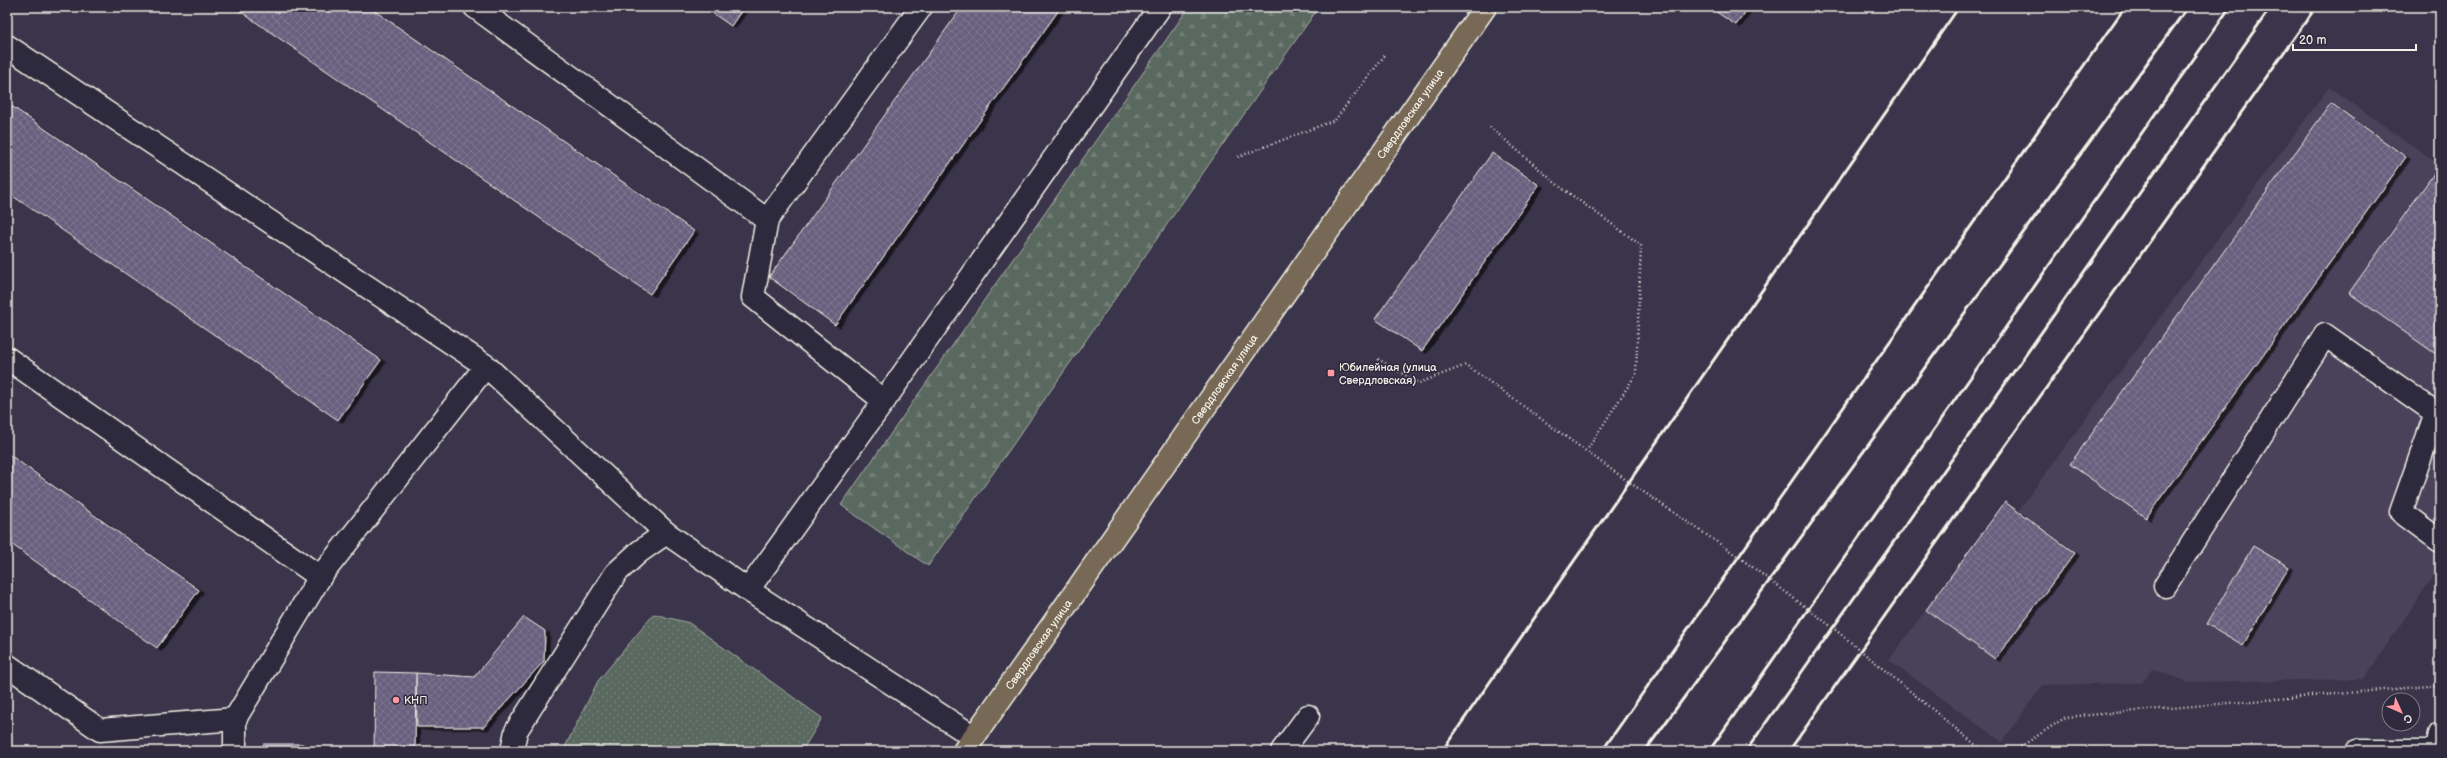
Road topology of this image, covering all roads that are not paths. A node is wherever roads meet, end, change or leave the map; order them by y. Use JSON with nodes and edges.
{"nodes":[{"id":1,"x":474,"y":7,"type":"edge"},
{"id":2,"x":921,"y":7,"type":"edge"},
{"id":3,"x":1160,"y":7,"type":"edge"},
{"id":4,"x":1477,"y":10,"type":"edge"},
{"id":5,"x":7,"y":46,"type":"edge"},
{"id":6,"x":767,"y":220,"type":"junction"},
{"id":7,"x":7,"y":358,"type":"edge"},
{"id":8,"x":486,"y":366,"type":"junction"},
{"id":9,"x":884,"y":402,"type":"junction"},
{"id":10,"x":666,"y":533,"type":"junction"},
{"id":11,"x":2440,"y":541,"type":"edge"},
{"id":12,"x":320,"y":577,"type":"junction"},
{"id":13,"x":2165,"y":586,"type":"dead end"},
{"id":14,"x":748,"y":590,"type":"junction"},
{"id":15,"x":7,"y":665,"type":"edge"},
{"id":16,"x":1308,"y":716,"type":"dead end"},
{"id":17,"x":235,"y":719,"type":"junction"},
{"id":18,"x":2440,"y":734,"type":"edge"},
{"id":19,"x":969,"y":744,"type":"edge"},
{"id":20,"x":236,"y":751,"type":"edge"},
{"id":21,"x":512,"y":751,"type":"edge"},
{"id":22,"x":1282,"y":751,"type":"edge"},
{"id":23,"x":2357,"y":751,"type":"edge"},
{"id":24,"x":2438,"y":751,"type":"edge"}],
"edges":[{"from":1,"to":6,"type":"main road"},
{"from":2,"to":6,"type":"main road"},
{"from":3,"to":9,"type":"main road"},
{"from":4,"to":19,"type":"highway","name":"Свердловская улица"},
{"from":5,"to":8,"type":"main road"},
{"from":6,"to":9,"type":"main road"},
{"from":7,"to":12,"type":"main road"},
{"from":8,"to":10,"type":"main road"},
{"from":8,"to":12,"type":"main road"},
{"from":9,"to":14,"type":"main road"},
{"from":10,"to":14,"type":"main road"},
{"from":10,"to":21,"type":"main road"},
{"from":11,"to":13,"type":"main road"},
{"from":12,"to":17,"type":"main road"},
{"from":14,"to":19,"type":"main road"},
{"from":15,"to":17,"type":"main road"},
{"from":16,"to":22,"type":"main road"},
{"from":17,"to":20,"type":"main road"},
{"from":18,"to":24,"type":"main road"},
{"from":23,"to":24,"type":"main road"}]}
